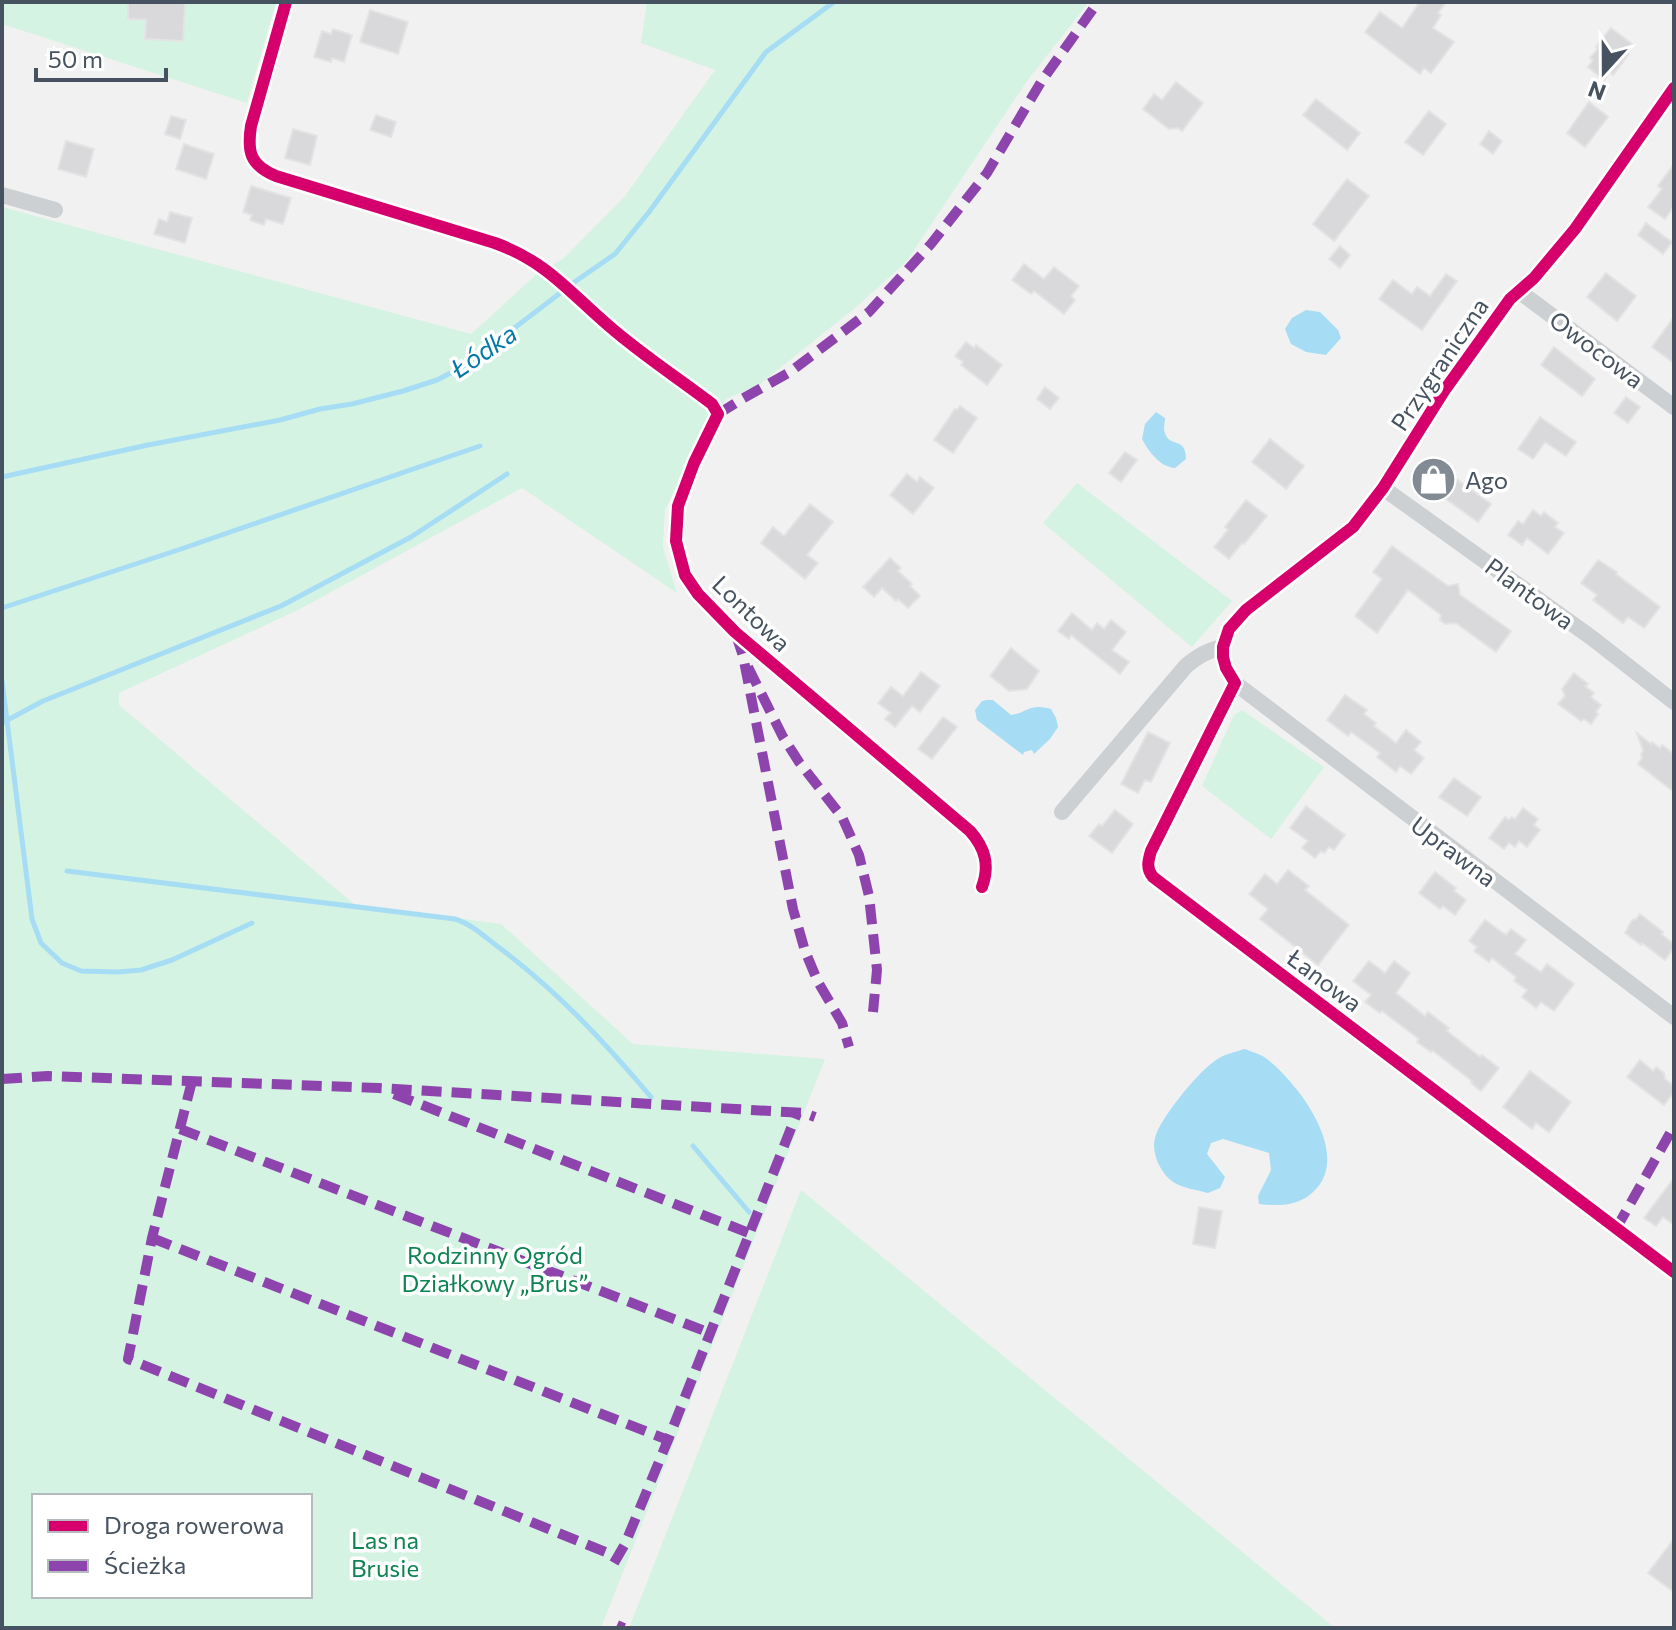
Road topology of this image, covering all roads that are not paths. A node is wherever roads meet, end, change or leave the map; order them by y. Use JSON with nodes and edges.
{"nodes":[{"id":1,"x":286,"y":2,"type":"edge"},
{"id":2,"x":1674,"y":88,"type":"edge"},
{"id":3,"x":2,"y":195,"type":"edge"},
{"id":4,"x":55,"y":210,"type":"dead end"},
{"id":5,"x":1520,"y":292,"type":"junction"},
{"id":6,"x":1674,"y":407,"type":"edge"},
{"id":7,"x":1383,"y":488,"type":"junction"},
{"id":8,"x":1223,"y":647,"type":"junction"},
{"id":9,"x":1235,"y":683,"type":"junction"},
{"id":10,"x":1674,"y":702,"type":"edge"},
{"id":11,"x":1062,"y":812,"type":"dead end"},
{"id":12,"x":982,"y":887,"type":"dead end"},
{"id":13,"x":1674,"y":1017,"type":"edge"},
{"id":14,"x":1674,"y":1272,"type":"edge"}],
"edges":[{"from":1,"to":12,"type":"street","name":"Lontowa"},
{"from":2,"to":5,"type":"street","name":"Przygraniczna"},
{"from":3,"to":4,"type":"street"},
{"from":5,"to":6,"type":"street","name":"Owocowa"},
{"from":5,"to":7,"type":"street","name":"Przygraniczna"},
{"from":7,"to":8,"type":"street","name":"Przygraniczna"},
{"from":7,"to":10,"type":"street","name":"Plantowa"},
{"from":8,"to":9,"type":"street"},
{"from":8,"to":11,"type":"street"},
{"from":9,"to":13,"type":"street","name":"Uprawna"},
{"from":9,"to":14,"type":"street","name":"Łanowa"}]}
